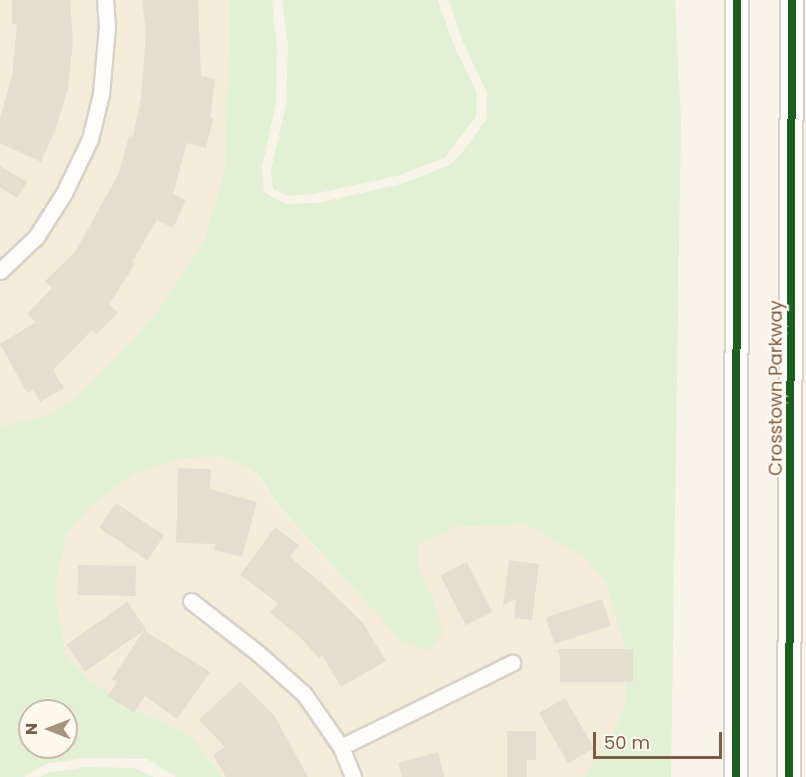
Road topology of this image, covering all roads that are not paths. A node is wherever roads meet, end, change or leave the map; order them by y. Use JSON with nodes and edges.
{"nodes":[{"id":1,"x":105,"y":0,"type":"edge"},
{"id":2,"x":737,"y":0,"type":"edge"},
{"id":3,"x":792,"y":0,"type":"edge"},
{"id":4,"x":0,"y":271,"type":"edge"},
{"id":5,"x":191,"y":601,"type":"dead end"},
{"id":6,"x":512,"y":663,"type":"dead end"},
{"id":7,"x":341,"y":747,"type":"junction"},
{"id":8,"x":353,"y":777,"type":"edge"},
{"id":9,"x":736,"y":777,"type":"edge"},
{"id":10,"x":789,"y":777,"type":"edge"}],
"edges":[{"from":1,"to":4,"type":"street"},
{"from":2,"to":9,"type":"main road"},
{"from":3,"to":10,"type":"main road","name":"Crosstown Parkway"},
{"from":5,"to":7,"type":"street"},
{"from":6,"to":7,"type":"street"},
{"from":7,"to":8,"type":"street"}]}
